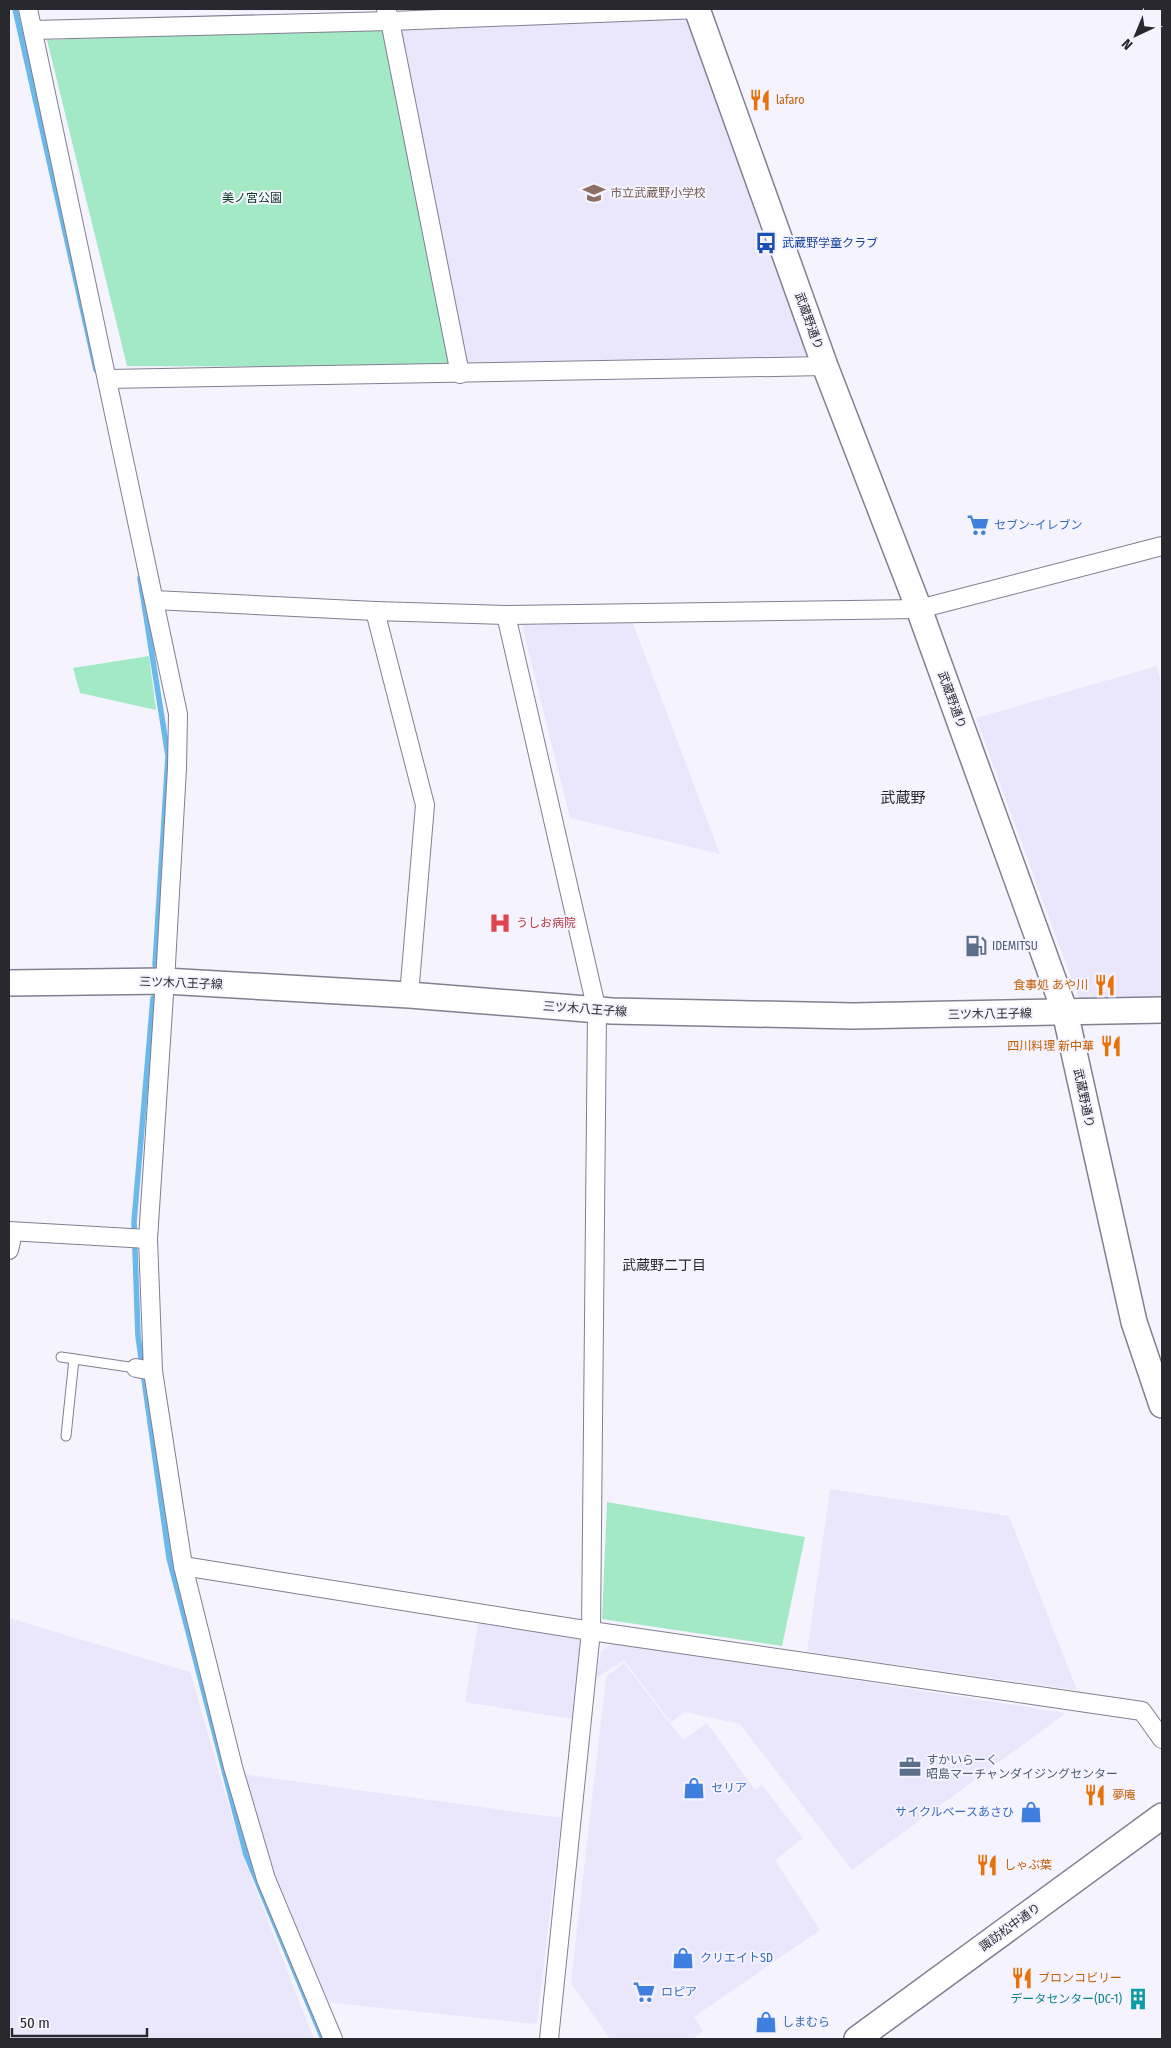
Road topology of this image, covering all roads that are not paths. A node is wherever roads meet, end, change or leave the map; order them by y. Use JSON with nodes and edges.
{"nodes":[{"id":1,"x":28,"y":9,"type":"edge"},
{"id":2,"x":698,"y":9,"type":"edge"},
{"id":3,"x":388,"y":15,"type":"edge"},
{"id":4,"x":33,"y":30,"type":"junction"},
{"id":5,"x":825,"y":366,"type":"junction"},
{"id":6,"x":460,"y":374,"type":"junction"},
{"id":7,"x":108,"y":379,"type":"junction"},
{"id":8,"x":1162,"y":546,"type":"edge"},
{"id":9,"x":154,"y":600,"type":"junction"},
{"id":10,"x":919,"y":609,"type":"junction"},
{"id":11,"x":376,"y":611,"type":"junction"},
{"id":12,"x":506,"y":615,"type":"junction"},
{"id":13,"x":165,"y":981,"type":"junction"},
{"id":14,"x":9,"y":983,"type":"edge"},
{"id":15,"x":409,"y":995,"type":"junction"},
{"id":16,"x":1162,"y":1010,"type":"edge"},
{"id":17,"x":598,"y":1011,"type":"junction"},
{"id":18,"x":1065,"y":1012,"type":"junction"},
{"id":19,"x":11,"y":1232,"type":"edge"},
{"id":20,"x":139,"y":1238,"type":"junction"},
{"id":21,"x":9,"y":1250,"type":"edge"},
{"id":22,"x":61,"y":1357,"type":"dead end"},
{"id":23,"x":74,"y":1359,"type":"junction"},
{"id":24,"x":146,"y":1370,"type":"junction"},
{"id":25,"x":1161,"y":1401,"type":"edge"},
{"id":26,"x":66,"y":1436,"type":"dead end"},
{"id":27,"x":182,"y":1566,"type":"junction"},
{"id":28,"x":591,"y":1630,"type":"junction"},
{"id":29,"x":1162,"y":1739,"type":"edge"},
{"id":30,"x":1162,"y":1816,"type":"edge"},
{"id":31,"x":333,"y":2039,"type":"edge"},
{"id":32,"x":548,"y":2039,"type":"edge"},
{"id":33,"x":857,"y":2039,"type":"edge"}],
"edges":[{"from":1,"to":4,"type":"street"},
{"from":2,"to":3,"type":"street"},
{"from":2,"to":5,"type":"street","name":"武蔵野通り"},
{"from":3,"to":4,"type":"street"},
{"from":3,"to":6,"type":"street"},
{"from":4,"to":7,"type":"street"},
{"from":5,"to":6,"type":"street"},
{"from":5,"to":10,"type":"street","name":"武蔵野通り"},
{"from":6,"to":7,"type":"street"},
{"from":7,"to":9,"type":"street"},
{"from":8,"to":10,"type":"street"},
{"from":9,"to":11,"type":"street"},
{"from":9,"to":13,"type":"street"},
{"from":10,"to":12,"type":"street"},
{"from":10,"to":18,"type":"street","name":"武蔵野通り"},
{"from":11,"to":12,"type":"street"},
{"from":11,"to":15,"type":"street"},
{"from":12,"to":17,"type":"street"},
{"from":13,"to":14,"type":"street","name":"三ツ木八王子線"},
{"from":13,"to":15,"type":"street","name":"三ツ木八王子線"},
{"from":13,"to":20,"type":"street"},
{"from":15,"to":17,"type":"street","name":"三ツ木八王子線"},
{"from":16,"to":18,"type":"street","name":"三ツ木八王子線"},
{"from":17,"to":18,"type":"street","name":"三ツ木八王子線"},
{"from":17,"to":28,"type":"street"},
{"from":18,"to":25,"type":"street","name":"武蔵野通り"},
{"from":19,"to":20,"type":"street"},
{"from":19,"to":21,"type":"street"},
{"from":20,"to":24,"type":"street"},
{"from":22,"to":23,"type":"lane"},
{"from":23,"to":24,"type":"lane"},
{"from":23,"to":26,"type":"lane"},
{"from":24,"to":27,"type":"street"},
{"from":27,"to":28,"type":"street"},
{"from":27,"to":31,"type":"street"},
{"from":28,"to":29,"type":"street"},
{"from":28,"to":32,"type":"street"},
{"from":30,"to":33,"type":"street","name":"諏訪松中通り"}]}
